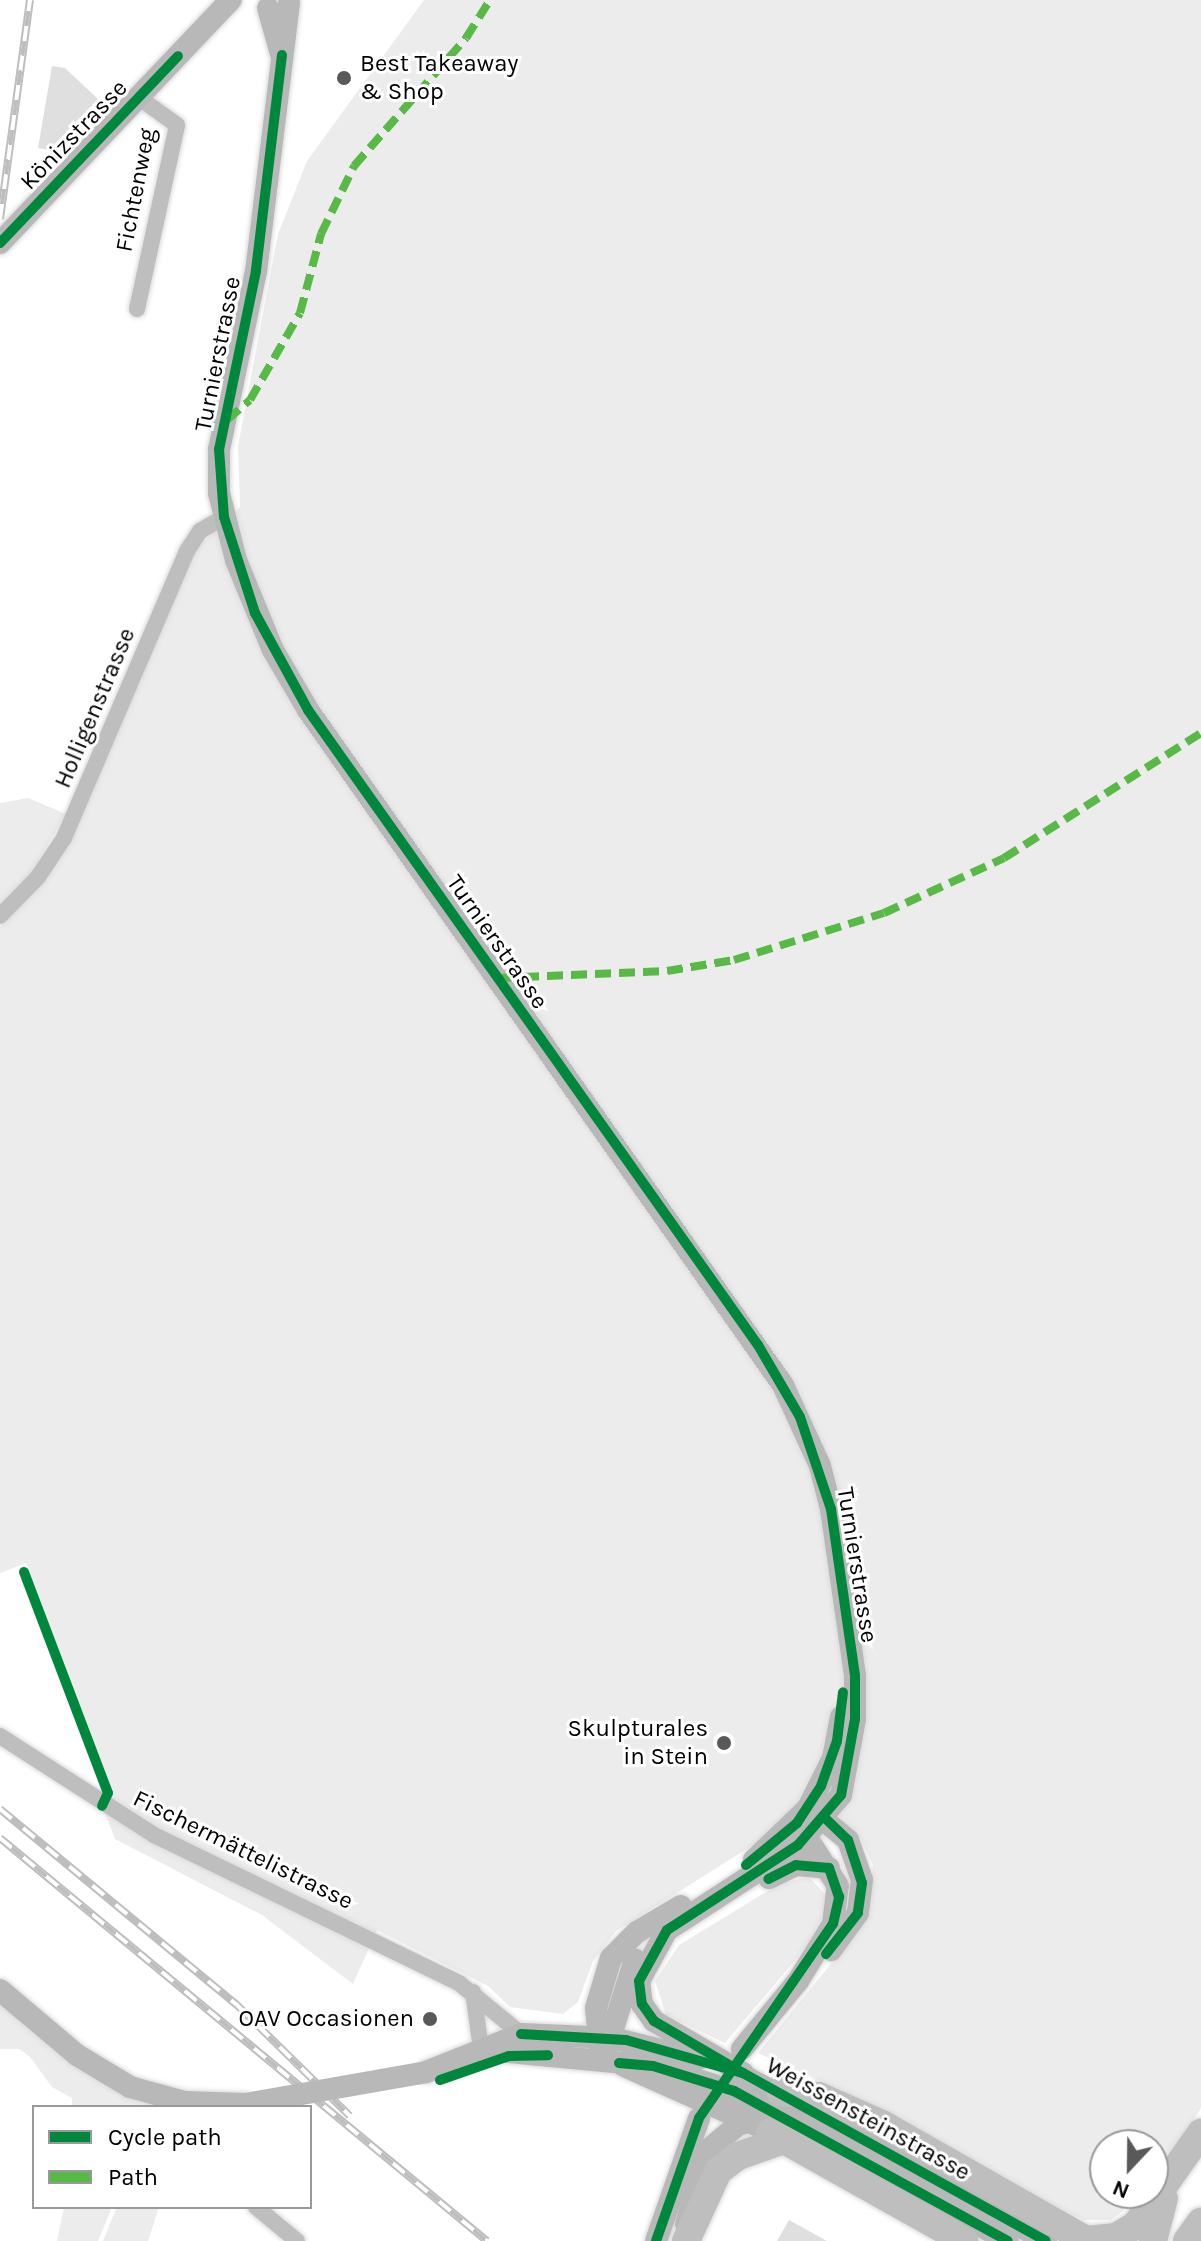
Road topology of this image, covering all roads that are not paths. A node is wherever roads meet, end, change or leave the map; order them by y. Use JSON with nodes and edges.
{"nodes":[{"id":1,"x":231,"y":0,"type":"edge"},
{"id":2,"x":272,"y":3,"type":"edge"},
{"id":3,"x":215,"y":21,"type":"junction"},
{"id":4,"x":138,"y":97,"type":"junction"},
{"id":5,"x":0,"y":243,"type":"edge"},
{"id":6,"x":137,"y":309,"type":"dead end"},
{"id":7,"x":224,"y":517,"type":"junction"},
{"id":8,"x":0,"y":916,"type":"edge"},
{"id":9,"x":0,"y":1736,"type":"edge"},
{"id":10,"x":809,"y":1822,"type":"junction"},
{"id":11,"x":829,"y":1868,"type":"junction"},
{"id":12,"x":723,"y":1896,"type":"junction"},
{"id":13,"x":667,"y":1930,"type":"junction"},
{"id":14,"x":798,"y":1981,"type":"junction"},
{"id":15,"x":0,"y":1990,"type":"edge"},
{"id":16,"x":473,"y":1992,"type":"junction"},
{"id":17,"x":521,"y":2034,"type":"junction"},
{"id":18,"x":605,"y":2037,"type":"junction"},
{"id":19,"x":481,"y":2049,"type":"junction"},
{"id":20,"x":742,"y":2049,"type":"dead end"},
{"id":21,"x":611,"y":2061,"type":"junction"},
{"id":22,"x":743,"y":2073,"type":"junction"},
{"id":23,"x":699,"y":2118,"type":"dead end"},
{"id":24,"x":771,"y":2119,"type":"junction"},
{"id":25,"x":1201,"y":2133,"type":"edge"},
{"id":26,"x":1169,"y":2182,"type":"edge"},
{"id":27,"x":258,"y":2209,"type":"edge"},
{"id":28,"x":1147,"y":2209,"type":"edge"},
{"id":29,"x":1161,"y":2209,"type":"edge"},
{"id":30,"x":1201,"y":2222,"type":"edge"},
{"id":31,"x":1088,"y":2240,"type":"edge"},
{"id":32,"x":297,"y":2241,"type":"edge"},
{"id":33,"x":656,"y":2241,"type":"edge"},
{"id":34,"x":685,"y":2241,"type":"edge"},
{"id":35,"x":964,"y":2241,"type":"edge"},
{"id":36,"x":1008,"y":2241,"type":"edge"},
{"id":37,"x":1046,"y":2241,"type":"edge"},
{"id":38,"x":1153,"y":2241,"type":"edge"},
{"id":39,"x":1187,"y":2241,"type":"edge"}],
"edges":[{"from":1,"to":3,"type":"main road","name":"Könizstrasse"},
{"from":2,"to":3,"type":"main road","name":"Könizstrasse"},
{"from":2,"to":7,"type":"main road","name":"Turnierstrasse"},
{"from":3,"to":4,"type":"main road","name":"Könizstrasse"},
{"from":4,"to":5,"type":"main road","name":"Könizstrasse"},
{"from":4,"to":6,"type":"street","name":"Fichtenweg"},
{"from":7,"to":8,"type":"street","name":"Holligenstrasse"},
{"from":7,"to":10,"type":"main road","name":"Turnierstrasse"},
{"from":9,"to":16,"type":"street","name":"Fischermättelistrasse"},
{"from":10,"to":11,"type":"main road"},
{"from":10,"to":12,"type":"main road","name":"Turnierstrasse"},
{"from":10,"to":14,"type":"main road"},
{"from":10,"to":18,"type":"main road","name":"Turnierstrasse"},
{"from":11,"to":12,"type":"main road","name":"Turnierstrasse"},
{"from":11,"to":14,"type":"main road"},
{"from":12,"to":13,"type":"main road","name":"Turnierstrasse"},
{"from":13,"to":18,"type":"main road","name":"Turnierstrasse"},
{"from":13,"to":22,"type":"main road","name":"Turnierstrasse"},
{"from":14,"to":20,"type":"main road"},
{"from":15,"to":19,"type":"main road","name":"Weissensteinstrasse","bridge":true},
{"from":16,"to":17,"type":"street","name":"Fischermättelistrasse"},
{"from":16,"to":19,"type":"street"},
{"from":17,"to":18,"type":"main road","name":"Weissensteinstrasse"},
{"from":17,"to":19,"type":"main road","name":"Weissensteinstrasse"},
{"from":18,"to":21,"type":"main road","name":"Turnierstrasse"},
{"from":18,"to":22,"type":"main road","name":"Weissensteinstrasse"},
{"from":19,"to":21,"type":"main road","name":"Weissensteinstrasse"},
{"from":21,"to":24,"type":"main road","name":"Weissensteinstrasse"},
{"from":22,"to":24,"type":"main road","name":"Weissensteinstrasse"},
{"from":23,"to":33,"type":"main road"},
{"from":24,"to":31,"type":"highway"},
{"from":24,"to":34,"type":"highway"},
{"from":24,"to":34,"type":"main road"},
{"from":24,"to":35,"type":"highway"},
{"from":24,"to":36,"type":"main road","name":"Weissensteinstrasse"},
{"from":24,"to":37,"type":"main road","name":"Weissensteinstrasse"},
{"from":25,"to":26,"type":"highway"},
{"from":27,"to":32,"type":"street"},
{"from":28,"to":31,"type":"highway"},
{"from":29,"to":38,"type":"highway"},
{"from":30,"to":39,"type":"highway"}]}
